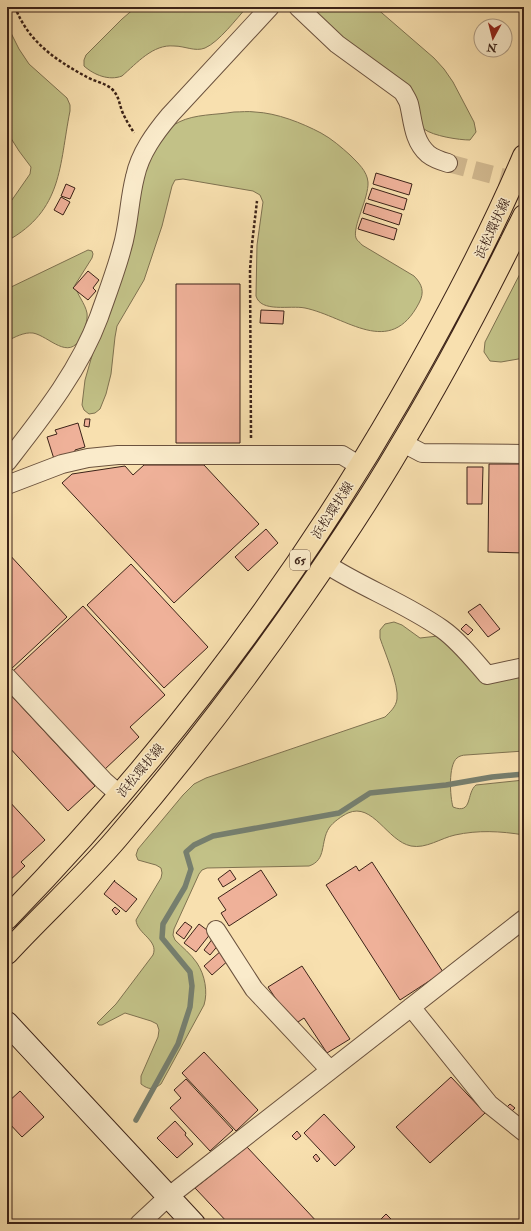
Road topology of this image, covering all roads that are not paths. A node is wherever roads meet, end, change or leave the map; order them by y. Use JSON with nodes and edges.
{"nodes":[{"id":1,"x":270,"y":7,"type":"edge"},
{"id":2,"x":298,"y":7,"type":"edge"},
{"id":3,"x":524,"y":156,"type":"edge"},
{"id":4,"x":448,"y":163,"type":"tunnel mouth"},
{"id":5,"x":524,"y":216,"type":"edge"},
{"id":6,"x":403,"y":443,"type":"junction"},
{"id":7,"x":524,"y":454,"type":"edge"},
{"id":8,"x":7,"y":462,"type":"edge"},
{"id":9,"x":360,"y":466,"type":"junction"},
{"id":10,"x":7,"y":484,"type":"edge"},
{"id":11,"x":326,"y":564,"type":"junction"},
{"id":12,"x":524,"y":667,"type":"edge"},
{"id":13,"x":7,"y":677,"type":"edge"},
{"id":14,"x":120,"y":795,"type":"junction"},
{"id":15,"x":7,"y":918,"type":"edge"},
{"id":16,"x":524,"y":919,"type":"edge"},
{"id":17,"x":216,"y":930,"type":"dead end"},
{"id":18,"x":7,"y":953,"type":"edge"},
{"id":19,"x":410,"y":1007,"type":"junction"},
{"id":20,"x":7,"y":1023,"type":"edge"},
{"id":21,"x":330,"y":1070,"type":"junction"},
{"id":22,"x":524,"y":1132,"type":"edge"},
{"id":23,"x":168,"y":1197,"type":"junction"},
{"id":24,"x":139,"y":1224,"type":"edge"},
{"id":25,"x":194,"y":1224,"type":"edge"}],
"edges":[{"from":1,"to":8,"type":"street"},
{"from":2,"to":4,"type":"street"},
{"from":3,"to":9,"type":"main road","name":"浜松環状線","number":"65"},
{"from":5,"to":6,"type":"main road","name":"浜松環状線","number":"65"},
{"from":6,"to":7,"type":"street"},
{"from":6,"to":11,"type":"main road","name":"浜松環状線","number":"65"},
{"from":9,"to":10,"type":"street"},
{"from":9,"to":14,"type":"main road","name":"浜松環状線","number":"65"},
{"from":11,"to":12,"type":"street"},
{"from":11,"to":18,"type":"main road","name":"浜松環状線","number":"65"},
{"from":13,"to":14,"type":"street"},
{"from":14,"to":15,"type":"main road","name":"浜松環状線","number":"65"},
{"from":16,"to":19,"type":"street"},
{"from":17,"to":21,"type":"street"},
{"from":19,"to":21,"type":"street"},
{"from":19,"to":22,"type":"street"},
{"from":20,"to":23,"type":"street"},
{"from":21,"to":23,"type":"street"},
{"from":23,"to":24,"type":"street"},
{"from":23,"to":25,"type":"street"}]}
